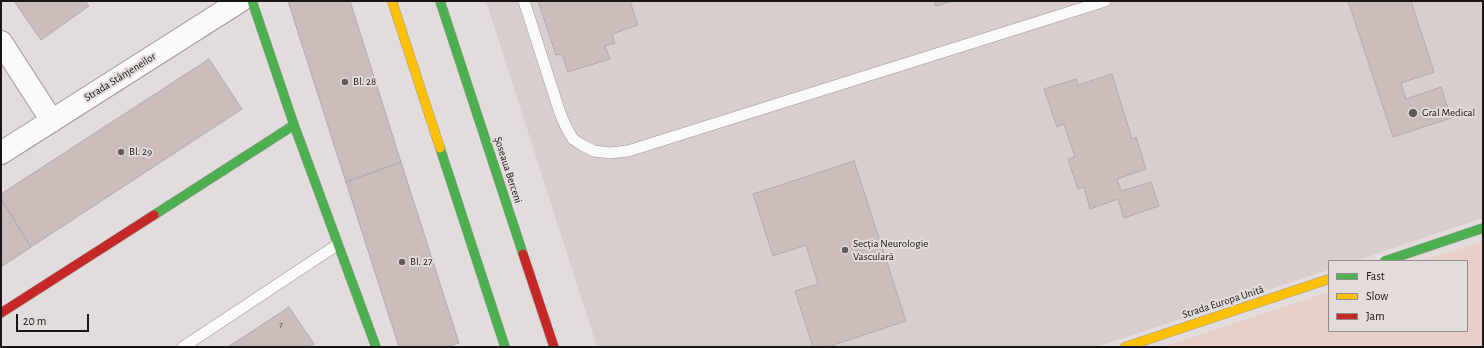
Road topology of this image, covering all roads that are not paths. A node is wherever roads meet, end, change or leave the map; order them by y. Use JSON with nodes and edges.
{"nodes":[{"id":1,"x":240,"y":1,"type":"edge"},
{"id":2,"x":252,"y":1,"type":"edge"},
{"id":3,"x":392,"y":1,"type":"edge"},
{"id":4,"x":440,"y":1,"type":"edge"},
{"id":5,"x":524,"y":1,"type":"edge"},
{"id":6,"x":1105,"y":1,"type":"edge"},
{"id":7,"x":1,"y":42,"type":"edge"},
{"id":8,"x":52,"y":121,"type":"junction"},
{"id":9,"x":294,"y":125,"type":"junction"},
{"id":10,"x":1,"y":153,"type":"edge"},
{"id":11,"x":1483,"y":228,"type":"edge"},
{"id":12,"x":337,"y":245,"type":"junction"},
{"id":13,"x":1387,"y":260,"type":"edge"},
{"id":14,"x":1328,"y":279,"type":"edge"},
{"id":15,"x":1,"y":314,"type":"edge"},
{"id":16,"x":372,"y":345,"type":"edge"},
{"id":17,"x":183,"y":347,"type":"edge"},
{"id":18,"x":505,"y":347,"type":"edge"},
{"id":19,"x":554,"y":347,"type":"edge"},
{"id":20,"x":1125,"y":347,"type":"edge"}],
"edges":[{"from":1,"to":8,"type":"street","name":"Strada Stânjeneilor"},
{"from":2,"to":9,"type":"street"},
{"from":3,"to":18,"type":"street"},
{"from":4,"to":19,"type":"street","name":"Șoseaua Berceni"},
{"from":5,"to":6,"type":"lane"},
{"from":7,"to":8,"type":"street"},
{"from":8,"to":10,"type":"street","name":"Strada Stânjeneilor"},
{"from":9,"to":12,"type":"street"},
{"from":9,"to":15,"type":"street"},
{"from":11,"to":13,"type":"street"},
{"from":12,"to":16,"type":"street"},
{"from":12,"to":17,"type":"lane"},
{"from":14,"to":20,"type":"street","name":"Strada Europa Unită"}]}
